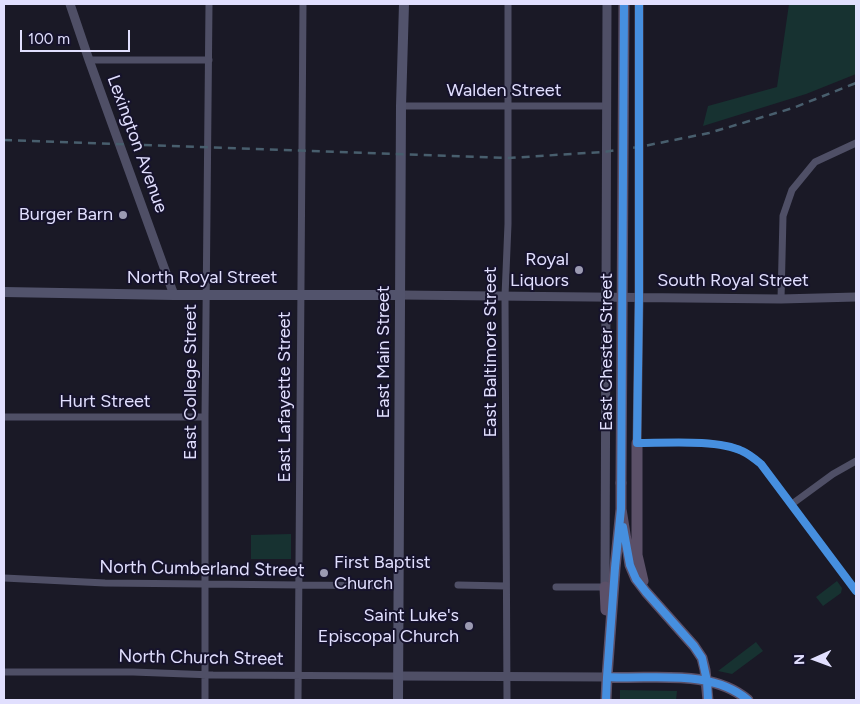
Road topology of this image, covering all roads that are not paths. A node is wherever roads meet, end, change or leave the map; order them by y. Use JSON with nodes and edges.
{"nodes":[{"id":1,"x":70,"y":4,"type":"edge"},
{"id":2,"x":209,"y":4,"type":"edge"},
{"id":3,"x":303,"y":4,"type":"edge"},
{"id":4,"x":404,"y":4,"type":"edge"},
{"id":5,"x":508,"y":4,"type":"edge"},
{"id":6,"x":607,"y":4,"type":"edge"},
{"id":7,"x":624,"y":4,"type":"edge"},
{"id":8,"x":639,"y":4,"type":"edge"},
{"id":9,"x":89,"y":60,"type":"junction"},
{"id":10,"x":209,"y":60,"type":"junction"},
{"id":11,"x":401,"y":106,"type":"junction"},
{"id":12,"x":508,"y":106,"type":"junction"},
{"id":13,"x":607,"y":106,"type":"junction"},
{"id":14,"x":856,"y":143,"type":"edge"},
{"id":15,"x":4,"y":292,"type":"edge"},
{"id":16,"x":207,"y":294,"type":"junction"},
{"id":17,"x":301,"y":294,"type":"junction"},
{"id":18,"x":174,"y":295,"type":"junction"},
{"id":19,"x":400,"y":295,"type":"junction"},
{"id":20,"x":505,"y":296,"type":"junction"},
{"id":21,"x":605,"y":297,"type":"junction"},
{"id":22,"x":639,"y":297,"type":"junction"},
{"id":23,"x":781,"y":298,"type":"junction"},
{"id":24,"x":856,"y":298,"type":"edge"},
{"id":25,"x":4,"y":417,"type":"edge"},
{"id":26,"x":205,"y":417,"type":"junction"},
{"id":27,"x":638,"y":444,"type":"junction"},
{"id":28,"x":856,"y":461,"type":"edge"},
{"id":29,"x":792,"y":504,"type":"junction"},
{"id":30,"x":621,"y":509,"type":"junction"},
{"id":31,"x":4,"y":578,"type":"edge"},
{"id":32,"x":206,"y":583,"type":"junction"},
{"id":33,"x":299,"y":585,"type":"junction"},
{"id":34,"x":399,"y":586,"type":"junction"},
{"id":35,"x":458,"y":586,"type":"dead end"},
{"id":36,"x":506,"y":586,"type":"junction"},
{"id":37,"x":556,"y":587,"type":"dead end"},
{"id":38,"x":605,"y":587,"type":"junction"},
{"id":39,"x":856,"y":590,"type":"edge"},
{"id":40,"x":646,"y":592,"type":"junction"},
{"id":41,"x":608,"y":654,"type":"junction"},
{"id":42,"x":4,"y":672,"type":"edge"},
{"id":43,"x":205,"y":674,"type":"junction"},
{"id":44,"x":298,"y":674,"type":"junction"},
{"id":45,"x":399,"y":676,"type":"junction"},
{"id":46,"x":506,"y":677,"type":"junction"},
{"id":47,"x":607,"y":677,"type":"junction"},
{"id":48,"x":707,"y":681,"type":"junction"},
{"id":49,"x":205,"y":700,"type":"edge"},
{"id":50,"x":298,"y":700,"type":"edge"},
{"id":51,"x":398,"y":700,"type":"edge"},
{"id":52,"x":506,"y":700,"type":"edge"},
{"id":53,"x":606,"y":700,"type":"edge"},
{"id":54,"x":708,"y":700,"type":"edge"},
{"id":55,"x":748,"y":700,"type":"edge"}],
"edges":[{"from":1,"to":9,"type":"street","name":"Lexington Avenue"},
{"from":2,"to":10,"type":"street","name":"East College Street"},
{"from":3,"to":17,"type":"street","name":"East Lafayette Street"},
{"from":4,"to":11,"type":"main road","name":"East Main Street"},
{"from":5,"to":12,"type":"street","name":"East Baltimore Street"},
{"from":6,"to":13,"type":"street"},
{"from":7,"to":30,"type":"highway","name":"East Chester Street","bridge":true},
{"from":8,"to":22,"type":"street"},
{"from":9,"to":10,"type":"street"},
{"from":9,"to":18,"type":"street","name":"Lexington Avenue"},
{"from":10,"to":16,"type":"street","name":"East College Street"},
{"from":11,"to":12,"type":"street","name":"Walden Street"},
{"from":11,"to":19,"type":"main road","name":"East Main Street"},
{"from":12,"to":13,"type":"street","name":"Walden Street"},
{"from":12,"to":20,"type":"street","name":"East Baltimore Street"},
{"from":13,"to":21,"type":"street"},
{"from":14,"to":23,"type":"street"},
{"from":15,"to":18,"type":"main road","name":"North Royal Street"},
{"from":16,"to":17,"type":"main road","name":"North Royal Street"},
{"from":16,"to":18,"type":"main road","name":"North Royal Street"},
{"from":16,"to":26,"type":"street","name":"East College Street"},
{"from":17,"to":19,"type":"main road","name":"North Royal Street"},
{"from":17,"to":33,"type":"street","name":"East Lafayette Street"},
{"from":19,"to":20,"type":"street","name":"South Royal Street"},
{"from":19,"to":34,"type":"main road","name":"East Main Street"},
{"from":20,"to":21,"type":"street","name":"South Royal Street"},
{"from":20,"to":36,"type":"street","name":"East Baltimore Street"},
{"from":21,"to":22,"type":"street","name":"South Royal Street"},
{"from":21,"to":38,"type":"street"},
{"from":22,"to":23,"type":"street","name":"South Royal Street"},
{"from":22,"to":27,"type":"street"},
{"from":23,"to":24,"type":"street","name":"South Royal Street"},
{"from":25,"to":26,"type":"street","name":"Hurt Street"},
{"from":26,"to":32,"type":"street","name":"East College Street"},
{"from":27,"to":29,"type":"street"},
{"from":27,"to":40,"type":"highway"},
{"from":28,"to":29,"type":"street"},
{"from":29,"to":39,"type":"street"},
{"from":30,"to":40,"type":"highway"},
{"from":30,"to":41,"type":"highway","name":"East Chester Street"},
{"from":31,"to":32,"type":"street","name":"North Cumberland Street"},
{"from":32,"to":33,"type":"street","name":"North Cumberland Street"},
{"from":32,"to":43,"type":"street","name":"East College Street"},
{"from":33,"to":34,"type":"street","name":"North Cumberland Street"},
{"from":33,"to":44,"type":"street","name":"East Lafayette Street"},
{"from":34,"to":45,"type":"main road","name":"East Main Street"},
{"from":35,"to":36,"type":"street"},
{"from":36,"to":46,"type":"street","name":"East Baltimore Street"},
{"from":37,"to":38,"type":"street"},
{"from":38,"to":41,"type":"highway"},
{"from":40,"to":48,"type":"highway"},
{"from":41,"to":47,"type":"highway","name":"East Chester Street"},
{"from":42,"to":43,"type":"street","name":"North Church Street"},
{"from":43,"to":44,"type":"street","name":"North Church Street"},
{"from":43,"to":49,"type":"street","name":"East College Street"},
{"from":44,"to":45,"type":"street","name":"North Church Street"},
{"from":44,"to":50,"type":"street","name":"East Lafayette Street"},
{"from":45,"to":46,"type":"street"},
{"from":45,"to":51,"type":"main road","name":"East Main Street"},
{"from":46,"to":47,"type":"street"},
{"from":46,"to":52,"type":"street","name":"East Baltimore Street"},
{"from":47,"to":48,"type":"highway"},
{"from":47,"to":53,"type":"highway","name":"East Chester Street"},
{"from":48,"to":54,"type":"highway"},
{"from":48,"to":55,"type":"highway"}]}
